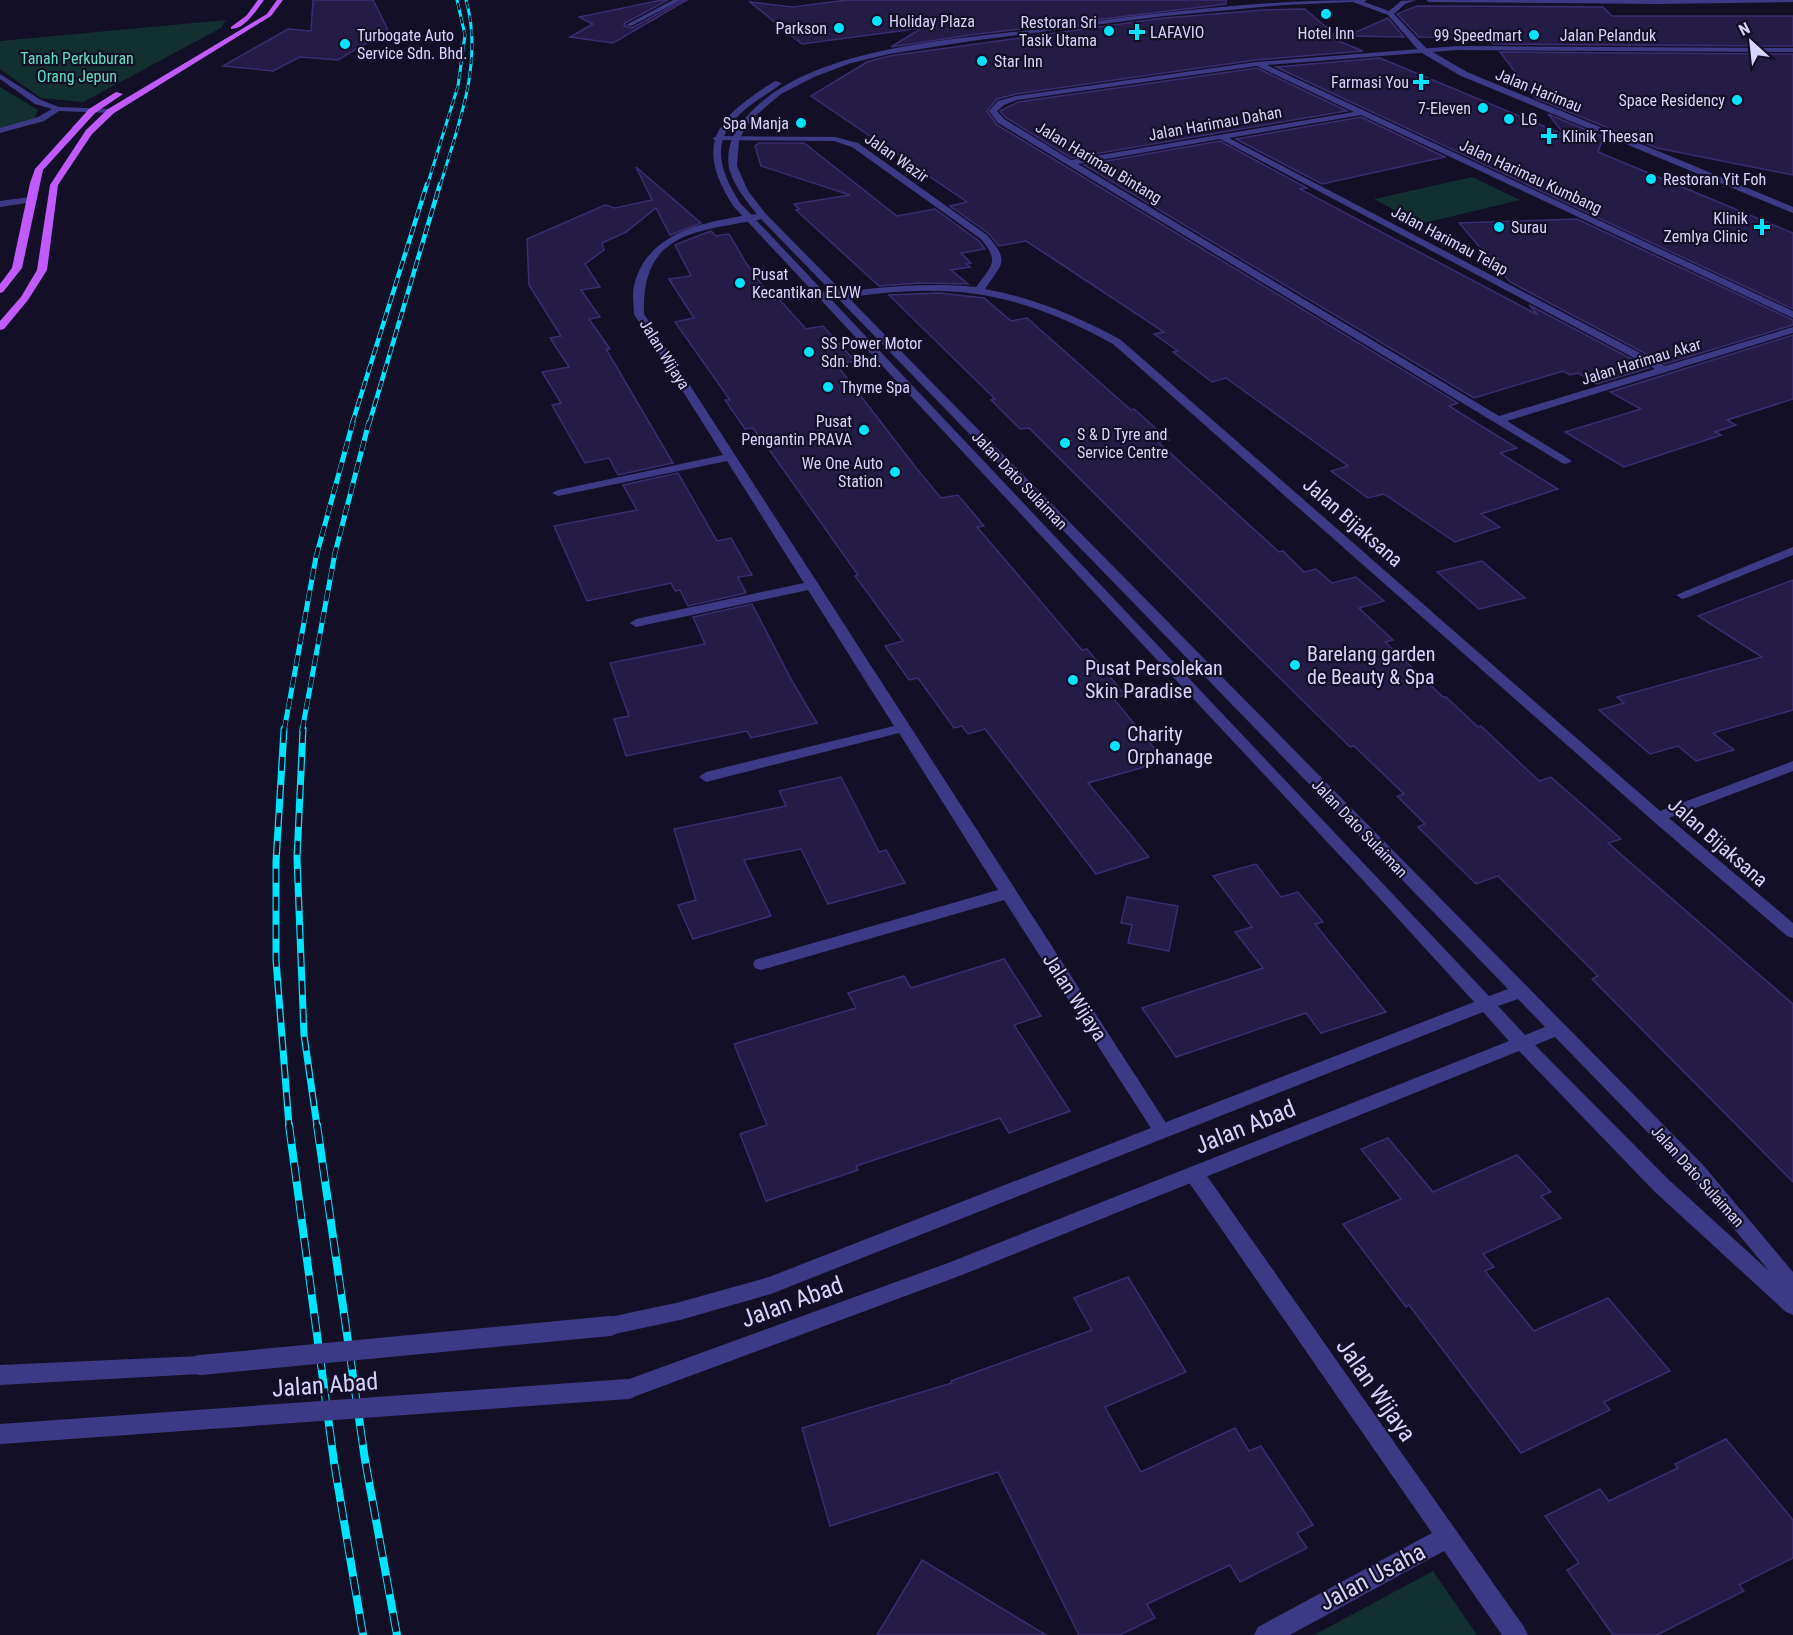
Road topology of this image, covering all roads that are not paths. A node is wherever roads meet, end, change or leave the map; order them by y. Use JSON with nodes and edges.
{"nodes":[{"id":1,"x":261,"y":0,"type":"edge"},
{"id":2,"x":280,"y":0,"type":"edge"},
{"id":3,"x":678,"y":0,"type":"edge"},
{"id":4,"x":1245,"y":0,"type":"edge"},
{"id":5,"x":1353,"y":0,"type":"edge"},
{"id":6,"x":1364,"y":0,"type":"edge"},
{"id":7,"x":1413,"y":0,"type":"edge"},
{"id":8,"x":1430,"y":0,"type":"edge"},
{"id":9,"x":1793,"y":0,"type":"edge"},
{"id":10,"x":1390,"y":14,"type":"junction"},
{"id":11,"x":629,"y":25,"type":"dead end"},
{"id":12,"x":197,"y":48,"type":"dead end"},
{"id":13,"x":1423,"y":50,"type":"junction"},
{"id":14,"x":1793,"y":50,"type":"edge"},
{"id":15,"x":1256,"y":64,"type":"junction"},
{"id":16,"x":0,"y":76,"type":"edge"},
{"id":17,"x":129,"y":88,"type":"dead end"},
{"id":18,"x":58,"y":109,"type":"junction"},
{"id":19,"x":92,"y":111,"type":"junction"},
{"id":20,"x":111,"y":111,"type":"junction"},
{"id":21,"x":1362,"y":113,"type":"junction"},
{"id":22,"x":0,"y":131,"type":"edge"},
{"id":23,"x":1221,"y":137,"type":"junction"},
{"id":24,"x":717,"y":138,"type":"junction"},
{"id":25,"x":734,"y":138,"type":"junction"},
{"id":26,"x":1072,"y":162,"type":"junction"},
{"id":27,"x":30,"y":200,"type":"junction"},
{"id":28,"x":0,"y":204,"type":"edge"},
{"id":29,"x":1793,"y":210,"type":"edge"},
{"id":30,"x":763,"y":216,"type":"junction"},
{"id":31,"x":749,"y":218,"type":"junction"},
{"id":32,"x":980,"y":289,"type":"junction"},
{"id":33,"x":0,"y":290,"type":"edge"},
{"id":34,"x":833,"y":296,"type":"junction"},
{"id":35,"x":1793,"y":315,"type":"edge"},
{"id":36,"x":0,"y":327,"type":"edge"},
{"id":37,"x":1793,"y":330,"type":"edge"},
{"id":38,"x":1664,"y":369,"type":"junction"},
{"id":39,"x":1497,"y":420,"type":"junction"},
{"id":40,"x":730,"y":457,"type":"junction"},
{"id":41,"x":1566,"y":460,"type":"dead end"},
{"id":42,"x":558,"y":493,"type":"dead end"},
{"id":43,"x":1793,"y":551,"type":"edge"},
{"id":44,"x":812,"y":585,"type":"junction"},
{"id":45,"x":1682,"y":595,"type":"dead end"},
{"id":46,"x":636,"y":623,"type":"dead end"},
{"id":47,"x":903,"y":728,"type":"junction"},
{"id":48,"x":1793,"y":766,"type":"edge"},
{"id":49,"x":706,"y":777,"type":"dead end"},
{"id":50,"x":1658,"y":817,"type":"junction"},
{"id":51,"x":1008,"y":893,"type":"junction"},
{"id":52,"x":1793,"y":932,"type":"edge"},
{"id":53,"x":761,"y":964,"type":"dead end"},
{"id":54,"x":1522,"y":990,"type":"junction"},
{"id":55,"x":1487,"y":1005,"type":"junction"},
{"id":56,"x":1558,"y":1028,"type":"junction"},
{"id":57,"x":1522,"y":1043,"type":"junction"},
{"id":58,"x":1162,"y":1131,"type":"junction"},
{"id":59,"x":1195,"y":1175,"type":"junction"},
{"id":60,"x":1793,"y":1286,"type":"edge"},
{"id":61,"x":1793,"y":1306,"type":"edge"},
{"id":62,"x":0,"y":1375,"type":"edge"},
{"id":63,"x":0,"y":1434,"type":"edge"},
{"id":64,"x":1448,"y":1537,"type":"junction"},
{"id":65,"x":1266,"y":1635,"type":"edge"},
{"id":66,"x":1516,"y":1635,"type":"edge"}],
"edges":[{"from":1,"to":12,"type":"main road"},
{"from":2,"to":20,"type":"main road"},
{"from":3,"to":11,"type":"street"},
{"from":4,"to":24,"type":"street"},
{"from":5,"to":6,"type":"street"},
{"from":5,"to":10,"type":"street","name":"Jalan Harimau"},
{"from":5,"to":25,"type":"street"},
{"from":7,"to":10,"type":"street"},
{"from":8,"to":9,"type":"street"},
{"from":10,"to":13,"type":"street","name":"Jalan Harimau"},
{"from":13,"to":14,"type":"street","name":"Jalan Pelanduk"},
{"from":13,"to":15,"type":"street","name":"Jalan Harimau Bintang"},
{"from":13,"to":29,"type":"street","name":"Jalan Harimau"},
{"from":15,"to":21,"type":"street","name":"Jalan Harimau Kumbang"},
{"from":15,"to":26,"type":"street","name":"Jalan Harimau Bintang"},
{"from":16,"to":18,"type":"street"},
{"from":17,"to":19,"type":"main road"},
{"from":18,"to":19,"type":"street"},
{"from":18,"to":22,"type":"street"},
{"from":19,"to":20,"type":"street"},
{"from":19,"to":27,"type":"main road"},
{"from":20,"to":36,"type":"main road"},
{"from":21,"to":23,"type":"street","name":"Jalan Harimau Dahan"},
{"from":21,"to":35,"type":"street","name":"Jalan Harimau Kumbang"},
{"from":23,"to":26,"type":"street","name":"Jalan Harimau Dahan"},
{"from":23,"to":38,"type":"street","name":"Jalan Harimau Telap"},
{"from":24,"to":25,"type":"street","name":"Jalan Wazir"},
{"from":24,"to":31,"type":"street","name":"Jalan Dato Sulaiman"},
{"from":25,"to":30,"type":"street","name":"Jalan Dato Sulaiman"},
{"from":25,"to":32,"type":"street","name":"Jalan Wazir"},
{"from":26,"to":39,"type":"street","name":"Jalan Harimau Bintang"},
{"from":27,"to":28,"type":"street"},
{"from":27,"to":33,"type":"main road"},
{"from":30,"to":31,"type":"street","name":"Jalan Wijaya"},
{"from":30,"to":34,"type":"street","name":"Jalan Dato Sulaiman"},
{"from":31,"to":34,"type":"street","name":"Jalan Dato Sulaiman"},
{"from":31,"to":40,"type":"street","name":"Jalan Wijaya"},
{"from":32,"to":34,"type":"street","name":"Jalan Bijaksana"},
{"from":32,"to":50,"type":"street","name":"Jalan Bijaksana"},
{"from":34,"to":54,"type":"street","name":"Jalan Dato Sulaiman"},
{"from":34,"to":55,"type":"street","name":"Jalan Dato Sulaiman"},
{"from":37,"to":38,"type":"street","name":"Jalan Harimau Akar"},
{"from":38,"to":39,"type":"street","name":"Jalan Harimau Akar"},
{"from":39,"to":41,"type":"street","name":"Jalan Harimau Bintang"},
{"from":40,"to":42,"type":"street"},
{"from":40,"to":44,"type":"street","name":"Jalan Wijaya"},
{"from":43,"to":45,"type":"street"},
{"from":44,"to":46,"type":"street"},
{"from":44,"to":47,"type":"street","name":"Jalan Wijaya"},
{"from":47,"to":49,"type":"street"},
{"from":47,"to":51,"type":"street","name":"Jalan Wijaya"},
{"from":48,"to":50,"type":"street"},
{"from":50,"to":52,"type":"street","name":"Jalan Bijaksana"},
{"from":51,"to":53,"type":"street"},
{"from":51,"to":58,"type":"street","name":"Jalan Wijaya"},
{"from":54,"to":55,"type":"street","name":"Jalan Abad"},
{"from":54,"to":56,"type":"street","name":"Jalan Dato Sulaiman"},
{"from":55,"to":57,"type":"street","name":"Jalan Dato Sulaiman"},
{"from":55,"to":58,"type":"street","name":"Jalan Abad"},
{"from":56,"to":57,"type":"street","name":"Jalan Abad"},
{"from":56,"to":60,"type":"street","name":"Jalan Dato Sulaiman"},
{"from":57,"to":59,"type":"street","name":"Jalan Abad"},
{"from":57,"to":61,"type":"street","name":"Jalan Dato Sulaiman"},
{"from":58,"to":62,"type":"street","name":"Jalan Abad","bridge":true},
{"from":59,"to":63,"type":"street","name":"Jalan Abad","bridge":true},
{"from":59,"to":64,"type":"street","name":"Jalan Wijaya"},
{"from":64,"to":65,"type":"street","name":"Jalan Usaha"},
{"from":64,"to":66,"type":"street","name":"Jalan Wijaya"}]}
